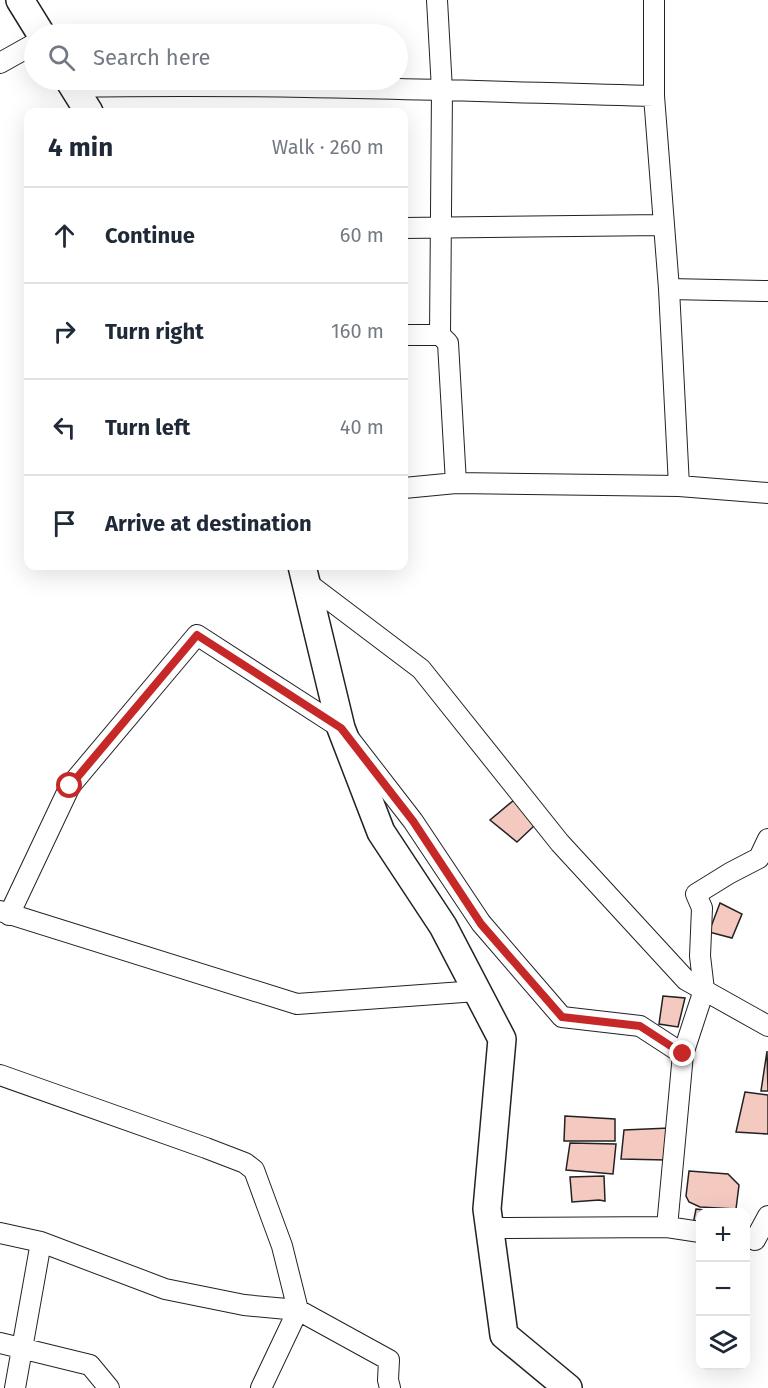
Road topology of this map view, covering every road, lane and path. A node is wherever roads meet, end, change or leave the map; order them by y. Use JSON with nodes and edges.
{"nodes":[{"id":1,"x":20,"y":0,"type":"edge"},
{"id":2,"x":437,"y":0,"type":"edge"},
{"id":3,"x":654,"y":0,"type":"edge"},
{"id":4,"x":35,"y":24,"type":"edge"},
{"id":5,"x":24,"y":50,"type":"edge"},
{"id":6,"x":0,"y":63,"type":"edge"},
{"id":7,"x":75,"y":90,"type":"edge"},
{"id":8,"x":408,"y":90,"type":"edge"},
{"id":9,"x":441,"y":90,"type":"junction"},
{"id":10,"x":654,"y":96,"type":"junction"},
{"id":11,"x":86,"y":108,"type":"edge"},
{"id":12,"x":662,"y":225,"type":"junction"},
{"id":13,"x":439,"y":226,"type":"junction"},
{"id":14,"x":408,"y":228,"type":"edge"},
{"id":15,"x":669,"y":289,"type":"junction"},
{"id":16,"x":768,"y":291,"type":"edge"},
{"id":17,"x":408,"y":335,"type":"edge"},
{"id":18,"x":440,"y":335,"type":"junction"},
{"id":19,"x":456,"y":483,"type":"junction"},
{"id":20,"x":679,"y":486,"type":"junction"},
{"id":21,"x":408,"y":488,"type":"edge"},
{"id":22,"x":768,"y":493,"type":"edge"},
{"id":23,"x":304,"y":574,"type":"edge"},
{"id":24,"x":341,"y":728,"type":"junction"},
{"id":25,"x":768,"y":839,"type":"edge"},
{"id":26,"x":4,"y":913,"type":"edge"},
{"id":27,"x":704,"y":990,"type":"junction"},
{"id":28,"x":477,"y":992,"type":"junction"},
{"id":29,"x":768,"y":1026,"type":"edge"},
{"id":30,"x":683,"y":1054,"type":"junction"},
{"id":31,"x":0,"y":1075,"type":"edge"},
{"id":32,"x":768,"y":1216,"type":"edge"},
{"id":33,"x":667,"y":1227,"type":"junction"},
{"id":34,"x":490,"y":1228,"type":"junction"},
{"id":35,"x":696,"y":1231,"type":"edge"},
{"id":36,"x":0,"y":1233,"type":"edge"},
{"id":37,"x":756,"y":1241,"type":"edge"},
{"id":38,"x":41,"y":1242,"type":"junction"},
{"id":39,"x":298,"y":1310,"type":"junction"},
{"id":40,"x":0,"y":1343,"type":"edge"},
{"id":41,"x":21,"y":1349,"type":"junction"},
{"id":42,"x":15,"y":1388,"type":"edge"},
{"id":43,"x":109,"y":1388,"type":"edge"},
{"id":44,"x":261,"y":1388,"type":"edge"},
{"id":45,"x":390,"y":1388,"type":"edge"},
{"id":46,"x":568,"y":1388,"type":"edge"}],
"edges":[{"from":1,"to":4,"type":"main road"},
{"from":2,"to":9,"type":"street"},
{"from":3,"to":10,"type":"street"},
{"from":5,"to":6,"type":"street"},
{"from":7,"to":11,"type":"main road"},
{"from":8,"to":9,"type":"street"},
{"from":9,"to":10,"type":"street"},
{"from":9,"to":13,"type":"street"},
{"from":10,"to":12,"type":"street"},
{"from":12,"to":13,"type":"street"},
{"from":12,"to":15,"type":"street"},
{"from":13,"to":14,"type":"street"},
{"from":13,"to":18,"type":"street"},
{"from":15,"to":16,"type":"street"},
{"from":15,"to":20,"type":"street"},
{"from":17,"to":18,"type":"street"},
{"from":18,"to":19,"type":"street"},
{"from":19,"to":20,"type":"street"},
{"from":19,"to":21,"type":"street"},
{"from":20,"to":22,"type":"street"},
{"from":23,"to":24,"type":"main road"},
{"from":23,"to":27,"type":"street"},
{"from":24,"to":26,"type":"street"},
{"from":24,"to":28,"type":"main road"},
{"from":24,"to":30,"type":"street"},
{"from":25,"to":27,"type":"street"},
{"from":26,"to":28,"type":"street"},
{"from":27,"to":29,"type":"street"},
{"from":27,"to":30,"type":"street"},
{"from":28,"to":34,"type":"main road"},
{"from":30,"to":33,"type":"street"},
{"from":31,"to":39,"type":"street"},
{"from":32,"to":37,"type":"street"},
{"from":33,"to":34,"type":"street"},
{"from":33,"to":35,"type":"street"},
{"from":34,"to":46,"type":"main road"},
{"from":36,"to":38,"type":"street"},
{"from":38,"to":39,"type":"street"},
{"from":38,"to":41,"type":"street"},
{"from":39,"to":44,"type":"street"},
{"from":39,"to":45,"type":"street"},
{"from":40,"to":41,"type":"street"},
{"from":41,"to":42,"type":"street"},
{"from":41,"to":43,"type":"street"}]}
